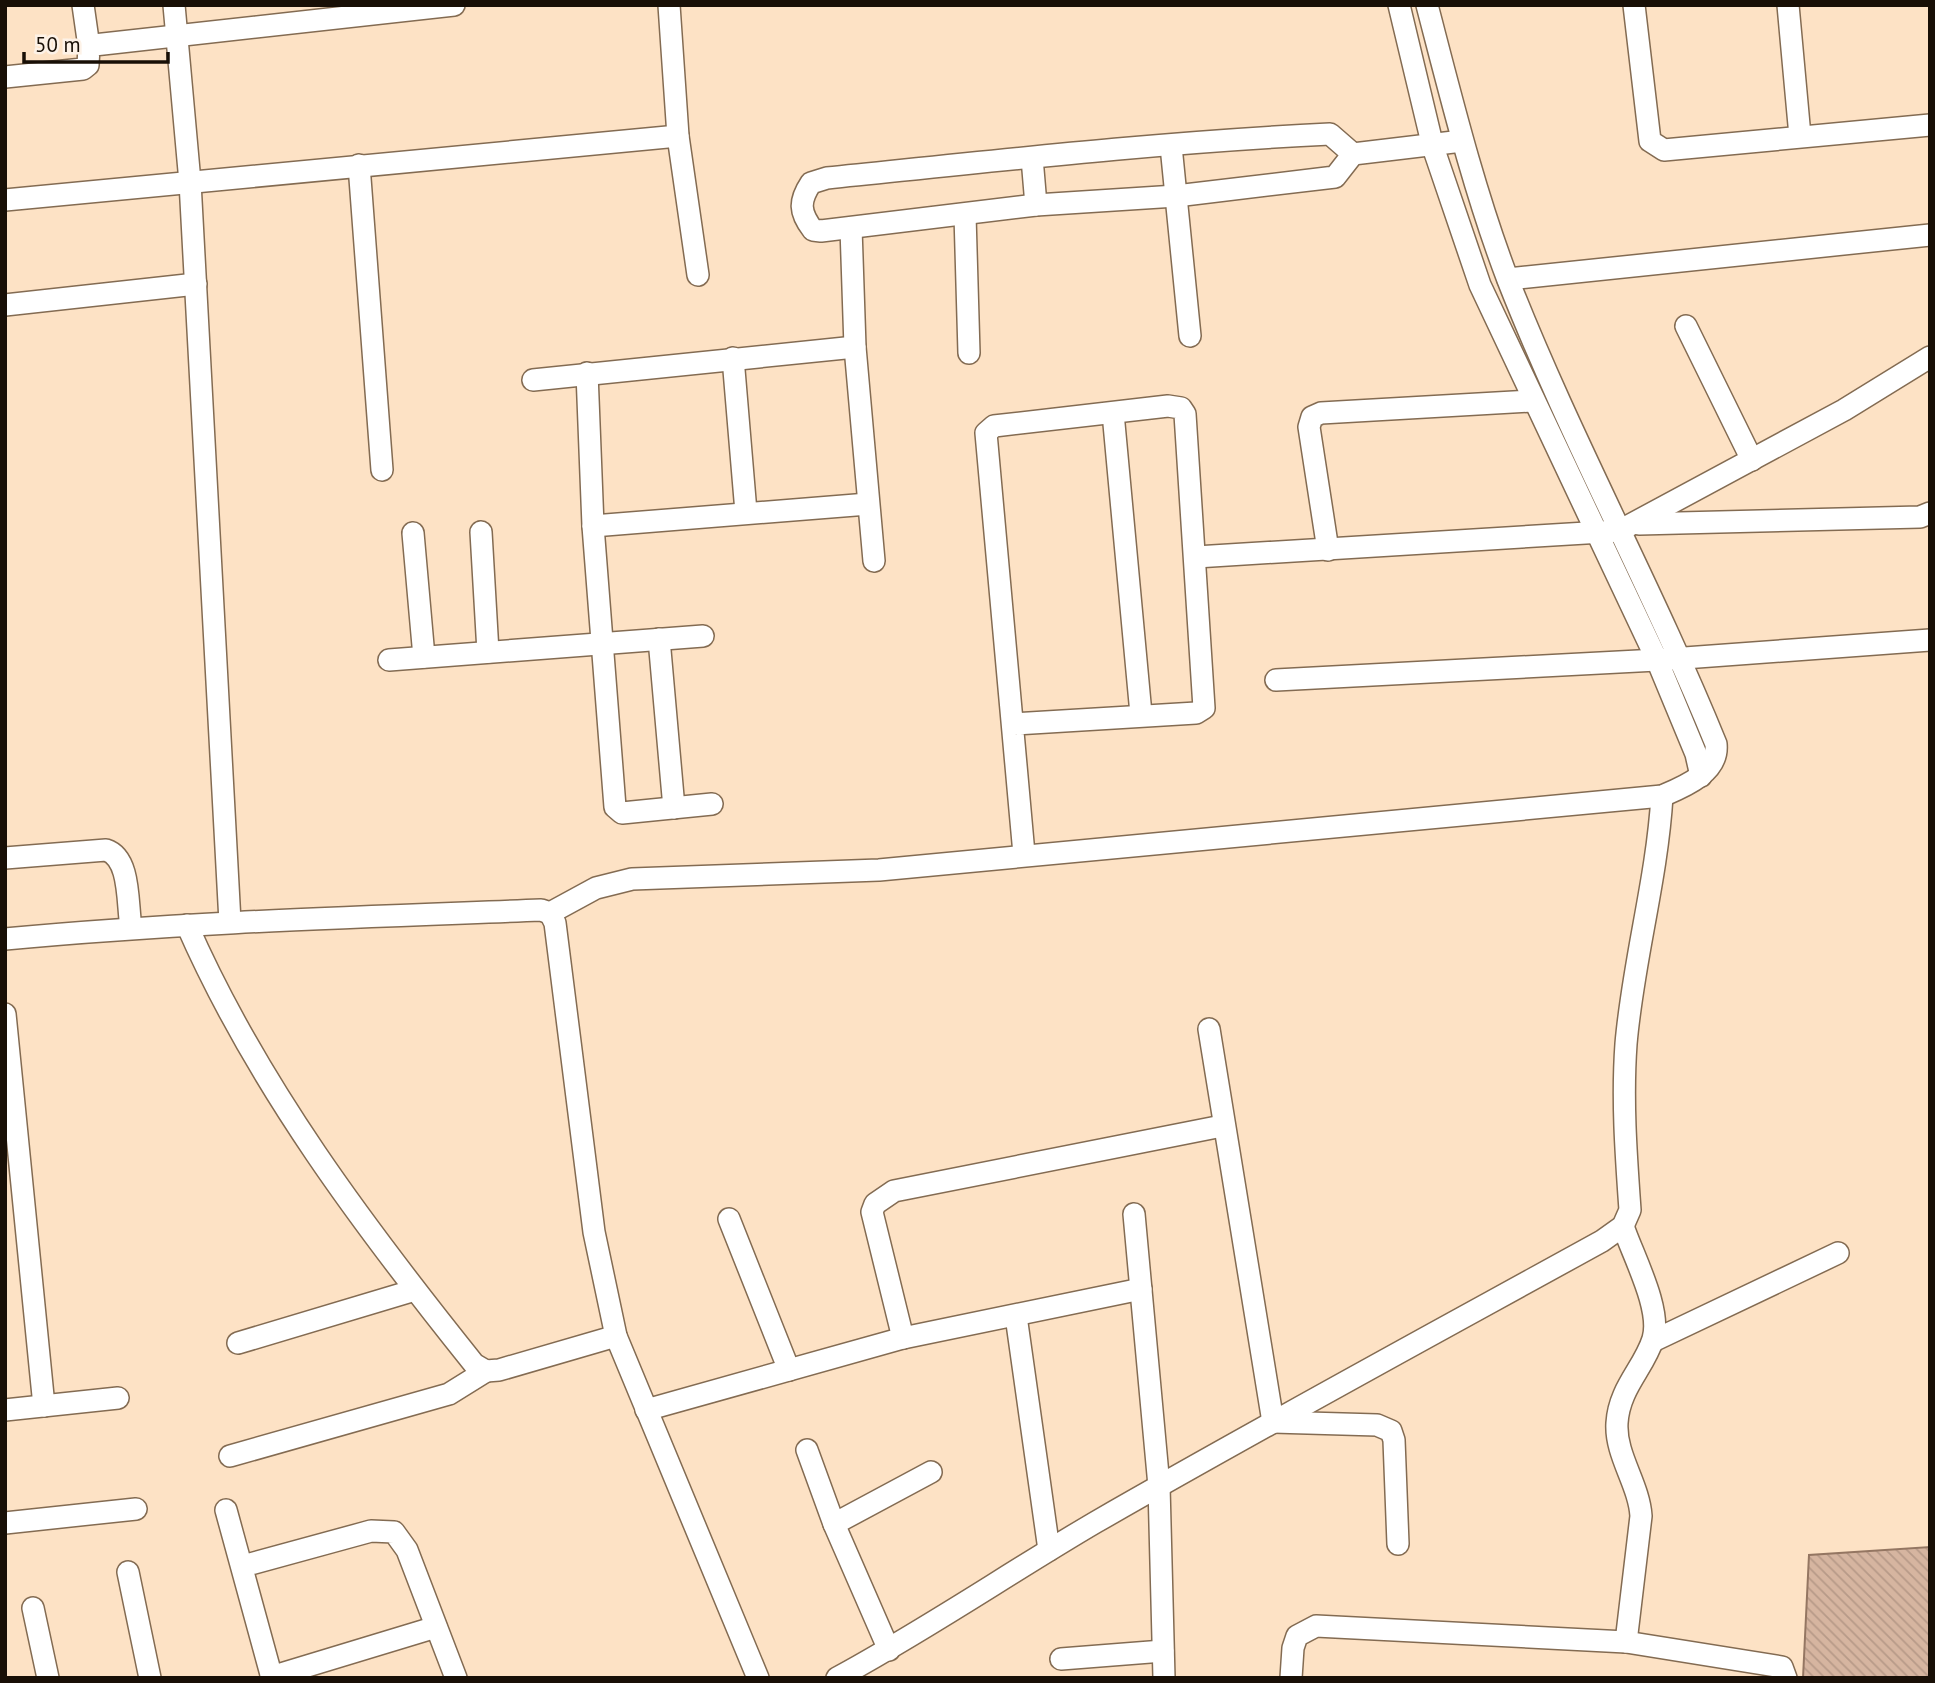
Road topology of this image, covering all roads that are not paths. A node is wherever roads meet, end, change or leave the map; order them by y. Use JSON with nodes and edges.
{"nodes":[{"id":1,"x":83,"y":5,"type":"edge"},
{"id":2,"x":174,"y":5,"type":"edge"},
{"id":3,"x":454,"y":5,"type":"edge"},
{"id":4,"x":668,"y":5,"type":"edge"},
{"id":5,"x":1399,"y":5,"type":"edge"},
{"id":6,"x":1427,"y":5,"type":"edge"},
{"id":7,"x":1634,"y":5,"type":"edge"},
{"id":8,"x":1788,"y":5,"type":"edge"},
{"id":9,"x":444,"y":6,"type":"edge"},
{"id":10,"x":347,"y":11,"type":"edge"},
{"id":11,"x":177,"y":35,"type":"junction"},
{"id":12,"x":89,"y":47,"type":"junction"},
{"id":13,"x":5,"y":77,"type":"edge"},
{"id":14,"x":1930,"y":125,"type":"edge"},
{"id":15,"x":678,"y":136,"type":"junction"},
{"id":16,"x":1800,"y":136,"type":"junction"},
{"id":17,"x":1462,"y":141,"type":"junction"},
{"id":18,"x":1171,"y":146,"type":"junction"},
{"id":19,"x":1433,"y":147,"type":"junction"},
{"id":20,"x":1353,"y":154,"type":"junction"},
{"id":21,"x":1032,"y":158,"type":"junction"},
{"id":22,"x":359,"y":165,"type":"junction"},
{"id":23,"x":190,"y":182,"type":"junction"},
{"id":24,"x":1176,"y":196,"type":"junction"},
{"id":25,"x":5,"y":200,"type":"edge"},
{"id":26,"x":1036,"y":205,"type":"junction"},
{"id":27,"x":965,"y":215,"type":"junction"},
{"id":28,"x":851,"y":228,"type":"junction"},
{"id":29,"x":1930,"y":235,"type":"edge"},
{"id":30,"x":698,"y":275,"type":"dead end"},
{"id":31,"x":1508,"y":279,"type":"junction"},
{"id":32,"x":196,"y":284,"type":"junction"},
{"id":33,"x":5,"y":305,"type":"edge"},
{"id":34,"x":1686,"y":326,"type":"dead end"},
{"id":35,"x":1190,"y":336,"type":"dead end"},
{"id":36,"x":855,"y":346,"type":"junction"},
{"id":37,"x":969,"y":353,"type":"dead end"},
{"id":38,"x":1930,"y":357,"type":"edge"},
{"id":39,"x":733,"y":358,"type":"junction"},
{"id":40,"x":587,"y":373,"type":"junction"},
{"id":41,"x":533,"y":380,"type":"dead end"},
{"id":42,"x":1532,"y":401,"type":"junction"},
{"id":43,"x":1113,"y":413,"type":"junction"},
{"id":44,"x":1752,"y":460,"type":"junction"},
{"id":45,"x":382,"y":470,"type":"dead end"},
{"id":46,"x":868,"y":504,"type":"junction"},
{"id":47,"x":746,"y":512,"type":"junction"},
{"id":48,"x":1930,"y":513,"type":"edge"},
{"id":49,"x":593,"y":526,"type":"junction"},
{"id":50,"x":1617,"y":529,"type":"junction"},
{"id":51,"x":481,"y":532,"type":"dead end"},
{"id":52,"x":412,"y":533,"type":"dead end"},
{"id":53,"x":1328,"y":550,"type":"junction"},
{"id":54,"x":1196,"y":557,"type":"junction"},
{"id":55,"x":874,"y":561,"type":"dead end"},
{"id":56,"x":703,"y":636,"type":"dead end"},
{"id":57,"x":659,"y":639,"type":"junction"},
{"id":58,"x":1930,"y":640,"type":"edge"},
{"id":59,"x":602,"y":643,"type":"junction"},
{"id":60,"x":488,"y":652,"type":"junction"},
{"id":61,"x":424,"y":657,"type":"junction"},
{"id":62,"x":1680,"y":657,"type":"junction"},
{"id":63,"x":389,"y":660,"type":"dead end"},
{"id":64,"x":1657,"y":660,"type":"junction"},
{"id":65,"x":1276,"y":680,"type":"dead end"},
{"id":66,"x":1141,"y":714,"type":"junction"},
{"id":67,"x":1014,"y":724,"type":"junction"},
{"id":68,"x":1701,"y":776,"type":"junction"},
{"id":69,"x":1662,"y":796,"type":"junction"},
{"id":70,"x":712,"y":804,"type":"dead end"},
{"id":71,"x":674,"y":808,"type":"junction"},
{"id":72,"x":1024,"y":854,"type":"junction"},
{"id":73,"x":5,"y":859,"type":"edge"},
{"id":74,"x":550,"y":914,"type":"junction"},
{"id":75,"x":230,"y":922,"type":"junction"},
{"id":76,"x":187,"y":925,"type":"junction"},
{"id":77,"x":131,"y":927,"type":"junction"},
{"id":78,"x":5,"y":939,"type":"edge"},
{"id":79,"x":5,"y":1014,"type":"edge"},
{"id":80,"x":1209,"y":1029,"type":"dead end"},
{"id":81,"x":1222,"y":1126,"type":"junction"},
{"id":82,"x":1134,"y":1214,"type":"dead end"},
{"id":83,"x":729,"y":1219,"type":"dead end"},
{"id":84,"x":1622,"y":1226,"type":"junction"},
{"id":85,"x":1838,"y":1253,"type":"dead end"},
{"id":86,"x":1141,"y":1289,"type":"junction"},
{"id":87,"x":415,"y":1290,"type":"junction"},
{"id":88,"x":1016,"y":1316,"type":"junction"},
{"id":89,"x":616,"y":1336,"type":"junction"},
{"id":90,"x":903,"y":1338,"type":"junction"},
{"id":91,"x":1653,"y":1341,"type":"junction"},
{"id":92,"x":238,"y":1343,"type":"dead end"},
{"id":93,"x":789,"y":1370,"type":"junction"},
{"id":94,"x":486,"y":1371,"type":"junction"},
{"id":95,"x":118,"y":1398,"type":"dead end"},
{"id":96,"x":44,"y":1406,"type":"junction"},
{"id":97,"x":5,"y":1410,"type":"edge"},
{"id":98,"x":646,"y":1410,"type":"junction"},
{"id":99,"x":1273,"y":1422,"type":"junction"},
{"id":100,"x":807,"y":1450,"type":"dead end"},
{"id":101,"x":230,"y":1456,"type":"dead end"},
{"id":102,"x":931,"y":1472,"type":"dead end"},
{"id":103,"x":1159,"y":1486,"type":"junction"},
{"id":104,"x":136,"y":1509,"type":"dead end"},
{"id":105,"x":226,"y":1510,"type":"dead end"},
{"id":106,"x":5,"y":1523,"type":"edge"},
{"id":107,"x":834,"y":1524,"type":"junction"},
{"id":108,"x":1398,"y":1544,"type":"dead end"},
{"id":109,"x":1049,"y":1550,"type":"junction"},
{"id":110,"x":243,"y":1566,"type":"junction"},
{"id":111,"x":128,"y":1572,"type":"dead end"},
{"id":112,"x":33,"y":1608,"type":"dead end"},
{"id":113,"x":436,"y":1627,"type":"junction"},
{"id":114,"x":1626,"y":1642,"type":"junction"},
{"id":115,"x":889,"y":1650,"type":"junction"},
{"id":116,"x":1163,"y":1651,"type":"junction"},
{"id":117,"x":1061,"y":1659,"type":"dead end"},
{"id":118,"x":272,"y":1677,"type":"edge"},
{"id":119,"x":48,"y":1678,"type":"edge"},
{"id":120,"x":150,"y":1678,"type":"edge"},
{"id":121,"x":456,"y":1678,"type":"edge"},
{"id":122,"x":758,"y":1678,"type":"edge"},
{"id":123,"x":837,"y":1678,"type":"edge"},
{"id":124,"x":1164,"y":1678,"type":"edge"},
{"id":125,"x":1291,"y":1678,"type":"edge"},
{"id":126,"x":1786,"y":1678,"type":"edge"}],
"edges":[{"from":1,"to":12,"type":"street"},
{"from":2,"to":11,"type":"street"},
{"from":3,"to":9,"type":"street"},
{"from":4,"to":15,"type":"street"},
{"from":5,"to":19,"type":"street"},
{"from":6,"to":17,"type":"street"},
{"from":7,"to":16,"type":"street"},
{"from":8,"to":16,"type":"street"},
{"from":9,"to":10,"type":"street"},
{"from":10,"to":11,"type":"street"},
{"from":11,"to":12,"type":"street"},
{"from":11,"to":23,"type":"street"},
{"from":12,"to":13,"type":"street"},
{"from":14,"to":16,"type":"street"},
{"from":15,"to":22,"type":"street"},
{"from":15,"to":30,"type":"street"},
{"from":17,"to":19,"type":"street"},
{"from":17,"to":31,"type":"street"},
{"from":18,"to":20,"type":"street"},
{"from":18,"to":21,"type":"street"},
{"from":18,"to":24,"type":"street"},
{"from":19,"to":20,"type":"street"},
{"from":19,"to":42,"type":"street"},
{"from":20,"to":24,"type":"street"},
{"from":21,"to":26,"type":"street"},
{"from":21,"to":28,"type":"street"},
{"from":22,"to":23,"type":"street"},
{"from":22,"to":45,"type":"street"},
{"from":23,"to":25,"type":"street"},
{"from":23,"to":32,"type":"street"},
{"from":24,"to":26,"type":"street"},
{"from":24,"to":35,"type":"street"},
{"from":26,"to":27,"type":"street"},
{"from":27,"to":28,"type":"street"},
{"from":27,"to":37,"type":"street"},
{"from":28,"to":36,"type":"street"},
{"from":29,"to":31,"type":"street"},
{"from":31,"to":50,"type":"street"},
{"from":32,"to":33,"type":"street"},
{"from":32,"to":75,"type":"street"},
{"from":34,"to":44,"type":"street"},
{"from":36,"to":39,"type":"street"},
{"from":36,"to":46,"type":"street"},
{"from":38,"to":44,"type":"street"},
{"from":39,"to":40,"type":"street"},
{"from":39,"to":47,"type":"street"},
{"from":40,"to":41,"type":"street"},
{"from":40,"to":49,"type":"street"},
{"from":42,"to":50,"type":"street"},
{"from":42,"to":53,"type":"street"},
{"from":43,"to":54,"type":"street"},
{"from":43,"to":66,"type":"street"},
{"from":43,"to":67,"type":"street"},
{"from":44,"to":50,"type":"street"},
{"from":46,"to":47,"type":"street"},
{"from":46,"to":55,"type":"street"},
{"from":47,"to":49,"type":"street"},
{"from":48,"to":50,"type":"street"},
{"from":49,"to":59,"type":"street"},
{"from":50,"to":53,"type":"street"},
{"from":50,"to":62,"type":"street"},
{"from":50,"to":64,"type":"street"},
{"from":51,"to":60,"type":"street"},
{"from":52,"to":61,"type":"street"},
{"from":53,"to":54,"type":"street"},
{"from":54,"to":66,"type":"street"},
{"from":56,"to":57,"type":"street"},
{"from":57,"to":59,"type":"street"},
{"from":57,"to":71,"type":"street"},
{"from":58,"to":62,"type":"street"},
{"from":59,"to":60,"type":"street"},
{"from":59,"to":71,"type":"street"},
{"from":60,"to":61,"type":"street"},
{"from":61,"to":63,"type":"street"},
{"from":62,"to":64,"type":"street"},
{"from":62,"to":68,"type":"street"},
{"from":64,"to":65,"type":"street"},
{"from":64,"to":68,"type":"street"},
{"from":66,"to":67,"type":"street"},
{"from":67,"to":72,"type":"street"},
{"from":68,"to":69,"type":"street"},
{"from":69,"to":72,"type":"street"},
{"from":69,"to":84,"type":"street"},
{"from":70,"to":71,"type":"street"},
{"from":72,"to":74,"type":"street"},
{"from":73,"to":77,"type":"street"},
{"from":74,"to":75,"type":"street"},
{"from":74,"to":89,"type":"street"},
{"from":75,"to":76,"type":"street"},
{"from":76,"to":77,"type":"street"},
{"from":76,"to":87,"type":"street"},
{"from":77,"to":78,"type":"street"},
{"from":79,"to":96,"type":"street"},
{"from":80,"to":81,"type":"street"},
{"from":81,"to":90,"type":"street"},
{"from":81,"to":99,"type":"street"},
{"from":82,"to":86,"type":"street"},
{"from":83,"to":93,"type":"street"},
{"from":84,"to":91,"type":"street"},
{"from":84,"to":99,"type":"street"},
{"from":85,"to":91,"type":"street"},
{"from":86,"to":88,"type":"street"},
{"from":86,"to":103,"type":"street"},
{"from":87,"to":92,"type":"street"},
{"from":87,"to":94,"type":"street"},
{"from":88,"to":90,"type":"street"},
{"from":88,"to":109,"type":"street"},
{"from":89,"to":94,"type":"street"},
{"from":89,"to":98,"type":"street"},
{"from":90,"to":93,"type":"street"},
{"from":91,"to":114,"type":"street"},
{"from":93,"to":98,"type":"street"},
{"from":94,"to":101,"type":"street"},
{"from":95,"to":96,"type":"street"},
{"from":96,"to":97,"type":"street"},
{"from":98,"to":122,"type":"street"},
{"from":99,"to":103,"type":"street"},
{"from":99,"to":108,"type":"street"},
{"from":100,"to":107,"type":"street"},
{"from":102,"to":107,"type":"street"},
{"from":103,"to":109,"type":"street"},
{"from":103,"to":116,"type":"street"},
{"from":104,"to":106,"type":"street"},
{"from":105,"to":110,"type":"street"},
{"from":107,"to":115,"type":"street"},
{"from":109,"to":115,"type":"street"},
{"from":110,"to":113,"type":"street"},
{"from":110,"to":118,"type":"street"},
{"from":111,"to":120,"type":"street"},
{"from":112,"to":119,"type":"street"},
{"from":113,"to":118,"type":"street"},
{"from":113,"to":121,"type":"street"},
{"from":114,"to":125,"type":"street"},
{"from":114,"to":126,"type":"street"},
{"from":115,"to":123,"type":"street"},
{"from":116,"to":117,"type":"street"},
{"from":116,"to":124,"type":"street"}]}
